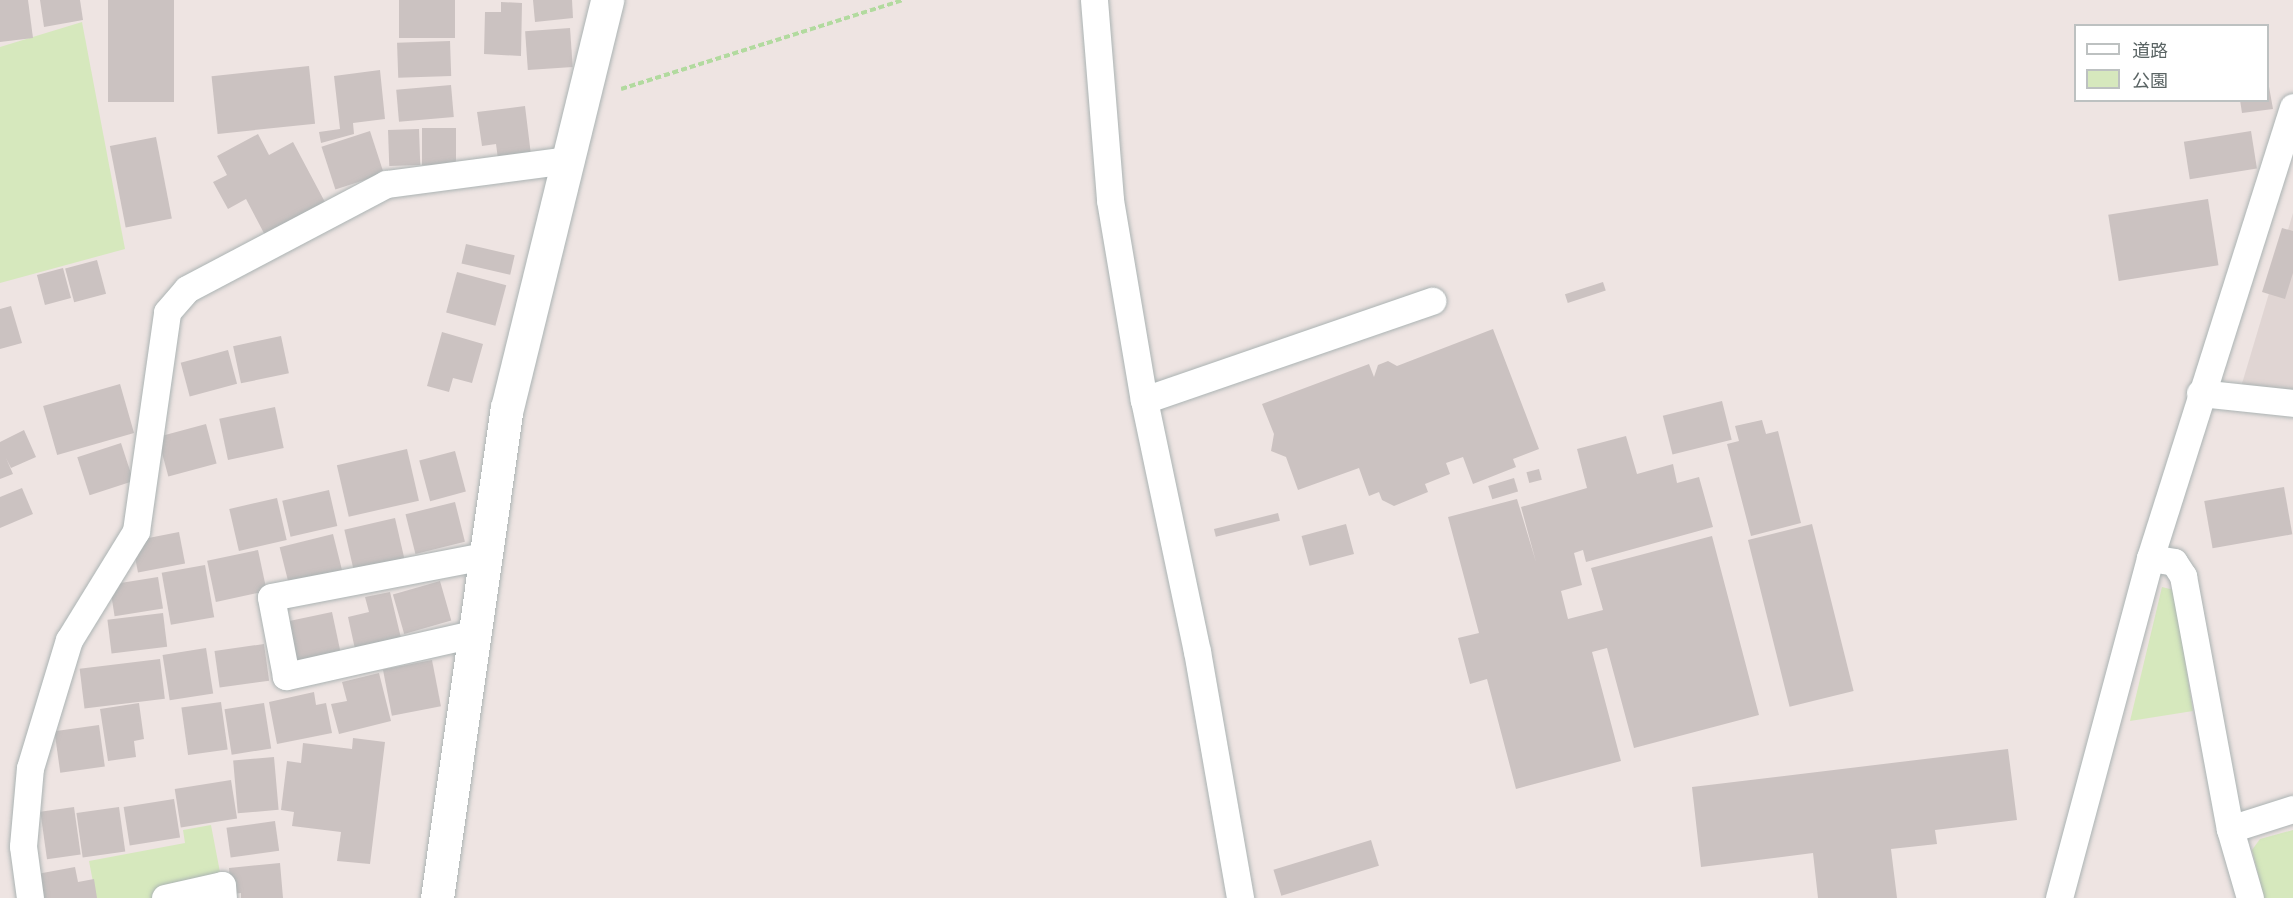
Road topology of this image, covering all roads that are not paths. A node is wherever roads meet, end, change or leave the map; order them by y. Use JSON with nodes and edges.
{"nodes":[{"id":1,"x":608,"y":0,"type":"edge"},
{"id":2,"x":1094,"y":0,"type":"edge"},
{"id":3,"x":2293,"y":107,"type":"edge"},
{"id":4,"x":568,"y":160,"type":"junction"},
{"id":5,"x":1432,"y":302,"type":"dead end"},
{"id":6,"x":2200,"y":393,"type":"junction"},
{"id":7,"x":1144,"y":400,"type":"junction"},
{"id":8,"x":2293,"y":403,"type":"edge"},
{"id":9,"x":484,"y":556,"type":"junction"},
{"id":10,"x":2150,"y":558,"type":"junction"},
{"id":11,"x":473,"y":634,"type":"junction"},
{"id":12,"x":2293,"y":809,"type":"edge"},
{"id":13,"x":2230,"y":829,"type":"junction"},
{"id":14,"x":30,"y":898,"type":"edge"},
{"id":15,"x":165,"y":898,"type":"edge"},
{"id":16,"x":224,"y":898,"type":"edge"},
{"id":17,"x":437,"y":898,"type":"edge"},
{"id":18,"x":1240,"y":898,"type":"edge"},
{"id":19,"x":2059,"y":898,"type":"edge"},
{"id":20,"x":2250,"y":898,"type":"edge"}],
"edges":[{"from":1,"to":4,"type":"street"},
{"from":2,"to":7,"type":"street"},
{"from":3,"to":6,"type":"street"},
{"from":4,"to":9,"type":"street"},
{"from":4,"to":14,"type":"street"},
{"from":5,"to":7,"type":"street"},
{"from":6,"to":8,"type":"street"},
{"from":6,"to":10,"type":"street"},
{"from":7,"to":18,"type":"street"},
{"from":9,"to":11,"type":"street"},
{"from":9,"to":11,"type":"street"},
{"from":10,"to":13,"type":"street"},
{"from":10,"to":19,"type":"street"},
{"from":11,"to":17,"type":"street"},
{"from":12,"to":13,"type":"street"},
{"from":13,"to":20,"type":"street"},
{"from":15,"to":16,"type":"street"}]}
